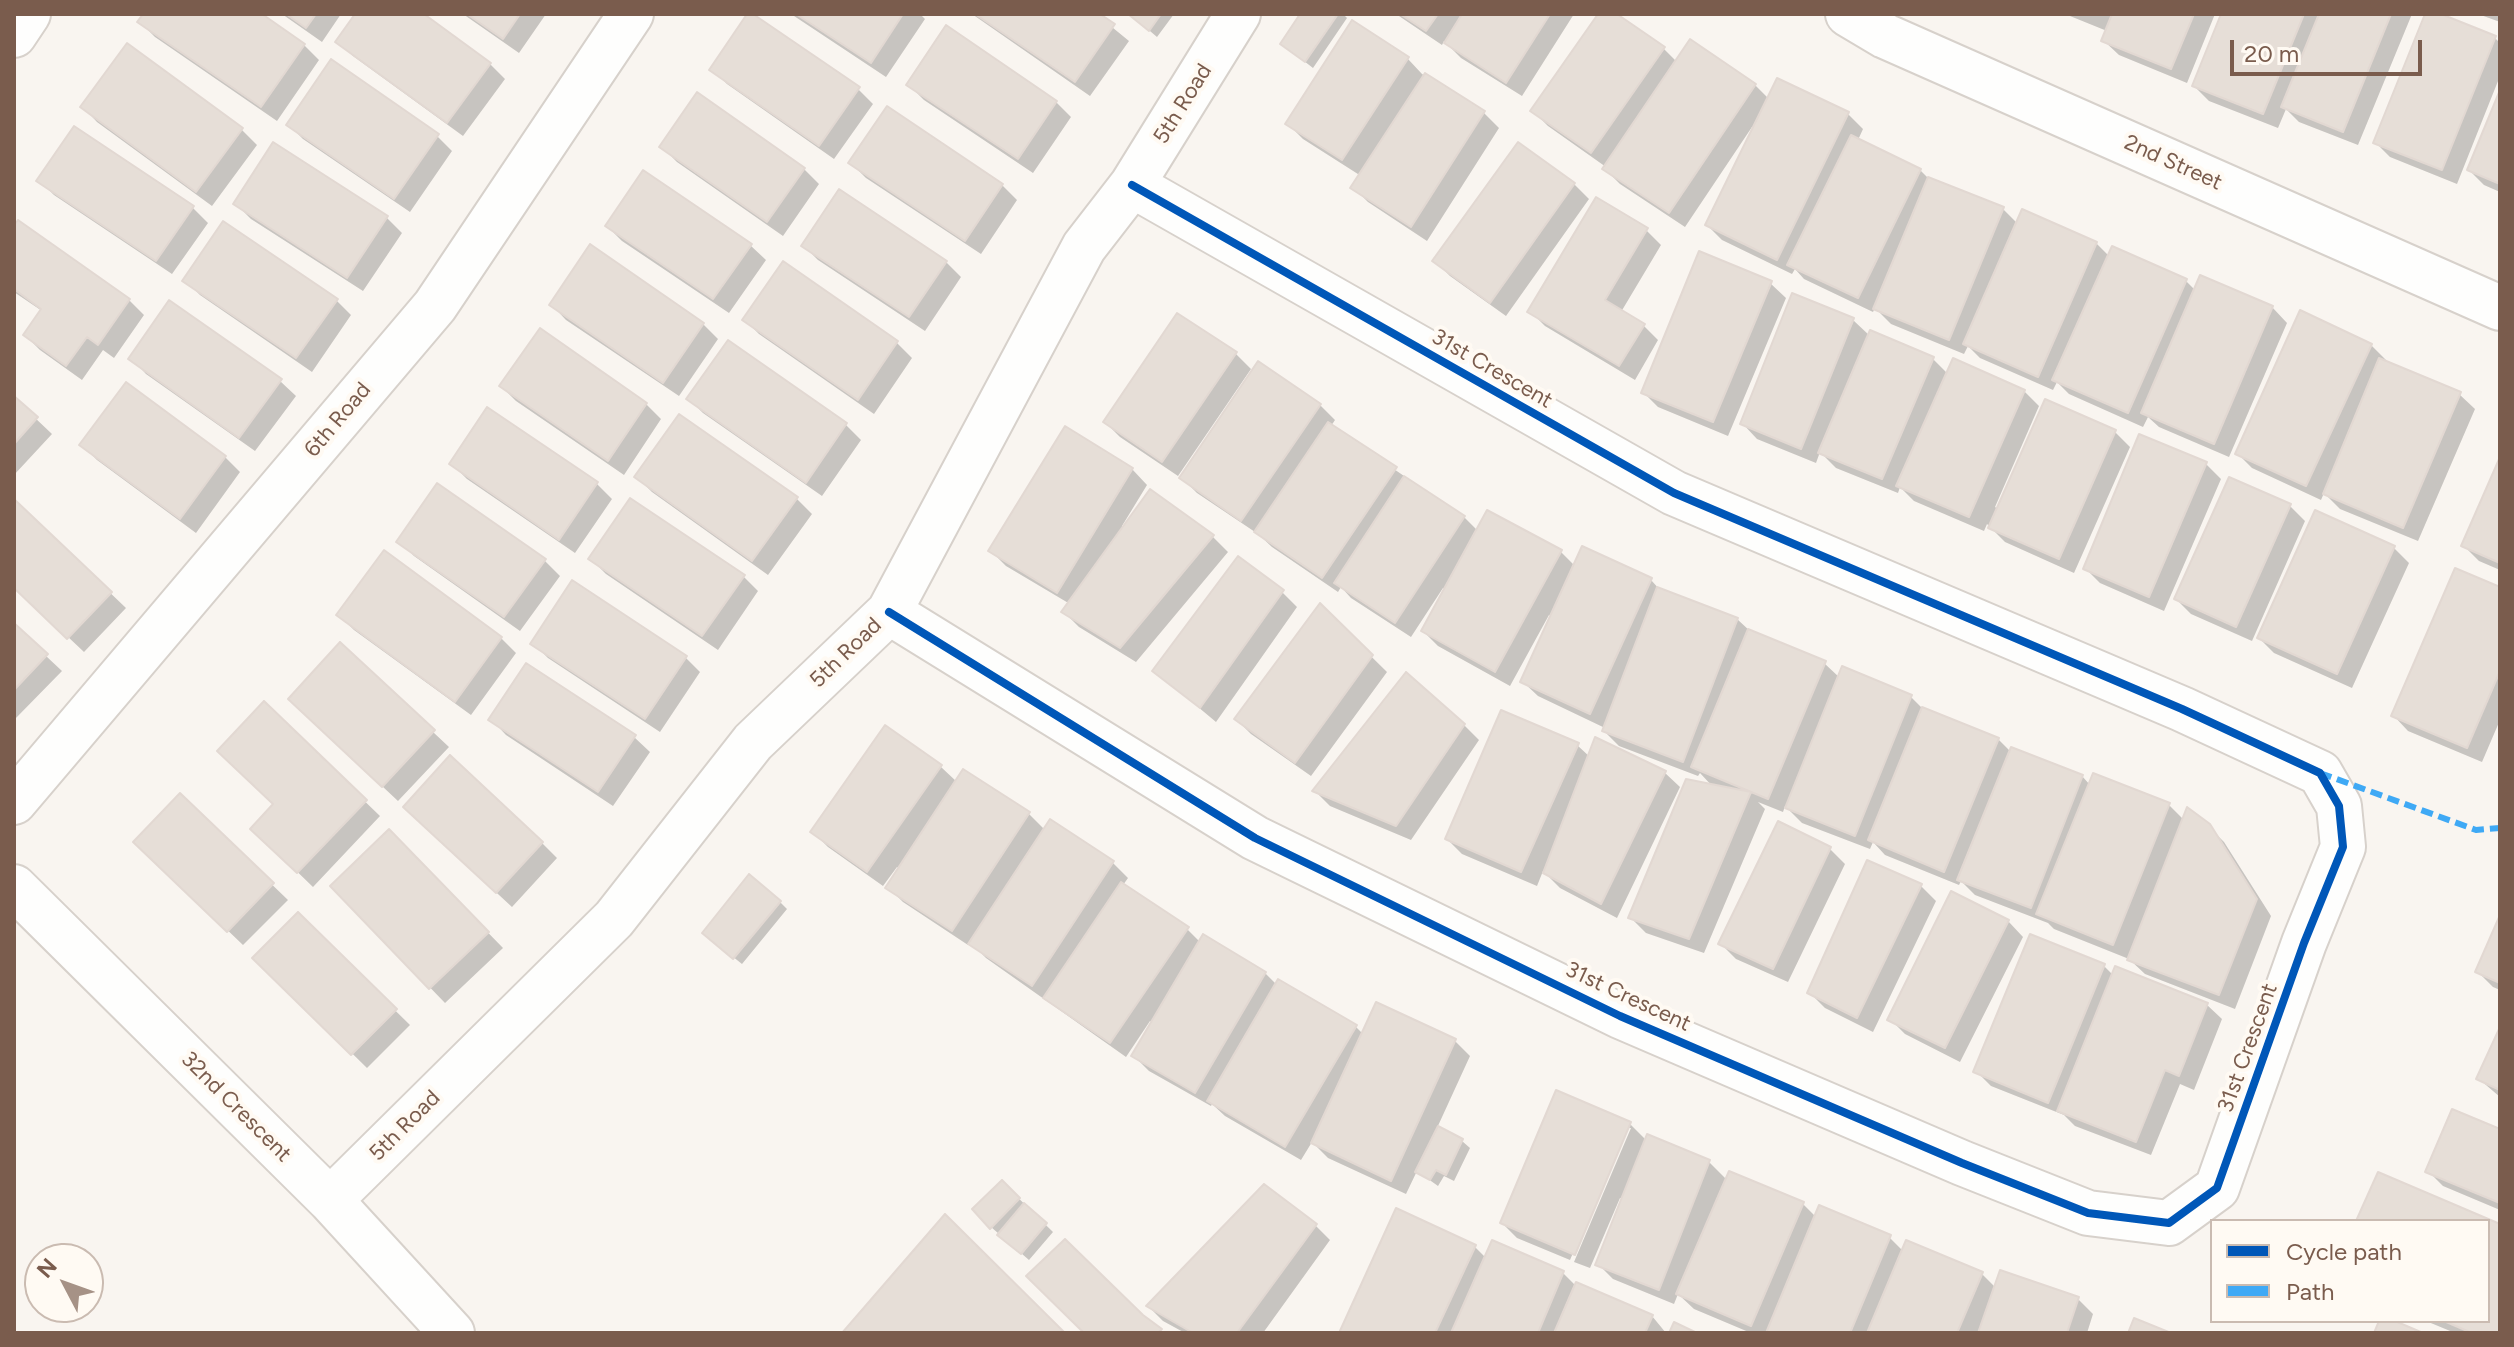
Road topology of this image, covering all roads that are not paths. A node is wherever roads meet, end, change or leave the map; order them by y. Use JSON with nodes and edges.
{"nodes":[{"id":1,"x":28,"y":14,"type":"edge"},
{"id":2,"x":631,"y":14,"type":"edge"},
{"id":3,"x":1238,"y":14,"type":"edge"},
{"id":4,"x":1848,"y":14,"type":"edge"},
{"id":5,"x":14,"y":35,"type":"edge"},
{"id":6,"x":1132,"y":185,"type":"junction"},
{"id":7,"x":2500,"y":308,"type":"edge"},
{"id":8,"x":889,"y":612,"type":"junction"},
{"id":9,"x":14,"y":802,"type":"edge"},
{"id":10,"x":14,"y":887,"type":"edge"},
{"id":11,"x":330,"y":1200,"type":"junction"},
{"id":12,"x":452,"y":1333,"type":"edge"}],
"edges":[{"from":1,"to":5,"type":"street"},
{"from":2,"to":9,"type":"street","name":"6th Road"},
{"from":3,"to":6,"type":"street","name":"5th Road"},
{"from":4,"to":7,"type":"street","name":"2nd Street"},
{"from":6,"to":8,"type":"street","name":"5th Road"},
{"from":6,"to":8,"type":"street","name":"31st Crescent"},
{"from":8,"to":11,"type":"street","name":"5th Road"},
{"from":10,"to":11,"type":"street","name":"32nd Crescent"},
{"from":11,"to":12,"type":"street","name":"32nd Crescent"}]}
